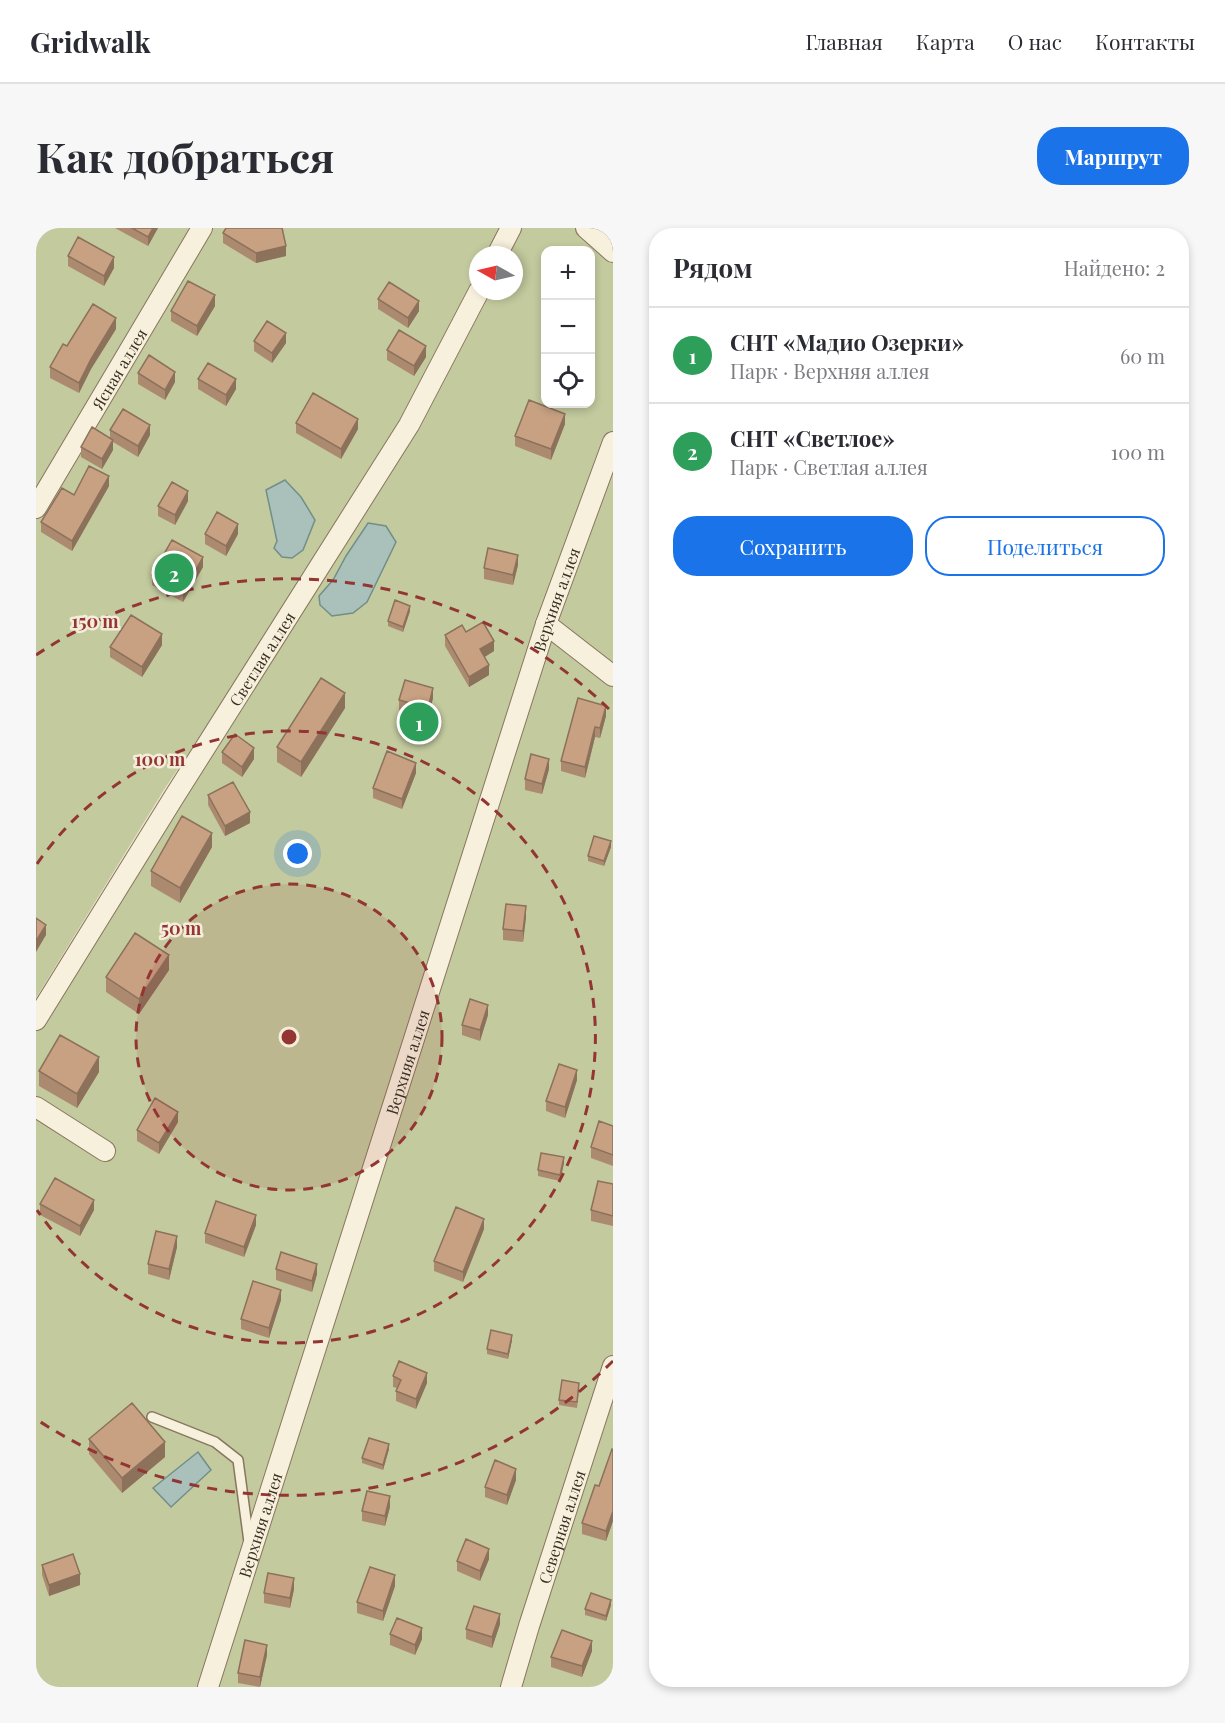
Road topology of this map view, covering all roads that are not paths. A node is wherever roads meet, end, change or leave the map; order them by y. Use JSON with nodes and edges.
{"nodes":[{"id":1,"x":202,"y":228,"type":"edge"},
{"id":2,"x":512,"y":228,"type":"edge"},
{"id":3,"x":586,"y":228,"type":"edge"},
{"id":4,"x":502,"y":246,"type":"edge"},
{"id":5,"x":613,"y":252,"type":"edge"},
{"id":6,"x":474,"y":300,"type":"edge"},
{"id":7,"x":613,"y":442,"type":"edge"},
{"id":8,"x":36,"y":508,"type":"edge"},
{"id":9,"x":546,"y":624,"type":"junction"},
{"id":10,"x":613,"y":676,"type":"edge"},
{"id":11,"x":36,"y":1020,"type":"edge"},
{"id":12,"x":36,"y":1107,"type":"edge"},
{"id":13,"x":105,"y":1151,"type":"dead end"},
{"id":14,"x":613,"y":1366,"type":"edge"},
{"id":15,"x":610,"y":1388,"type":"edge"},
{"id":16,"x":152,"y":1417,"type":"dead end"},
{"id":17,"x":250,"y":1552,"type":"junction"},
{"id":18,"x":208,"y":1687,"type":"edge"},
{"id":19,"x":511,"y":1687,"type":"edge"}],
"edges":[{"from":1,"to":8,"type":"street","name":"Ясная аллея"},
{"from":2,"to":4,"type":"street"},
{"from":3,"to":5,"type":"street"},
{"from":6,"to":11,"type":"street","name":"Светлая аллея"},
{"from":7,"to":9,"type":"street","name":"Верхняя аллея"},
{"from":9,"to":10,"type":"street"},
{"from":9,"to":17,"type":"street","name":"Верхняя аллея"},
{"from":12,"to":13,"type":"street"},
{"from":14,"to":15,"type":"street","name":"Северная аллея"},
{"from":15,"to":19,"type":"street","name":"Северная аллея"},
{"from":16,"to":17,"type":"lane"},
{"from":17,"to":18,"type":"street","name":"Верхняя аллея"}]}
